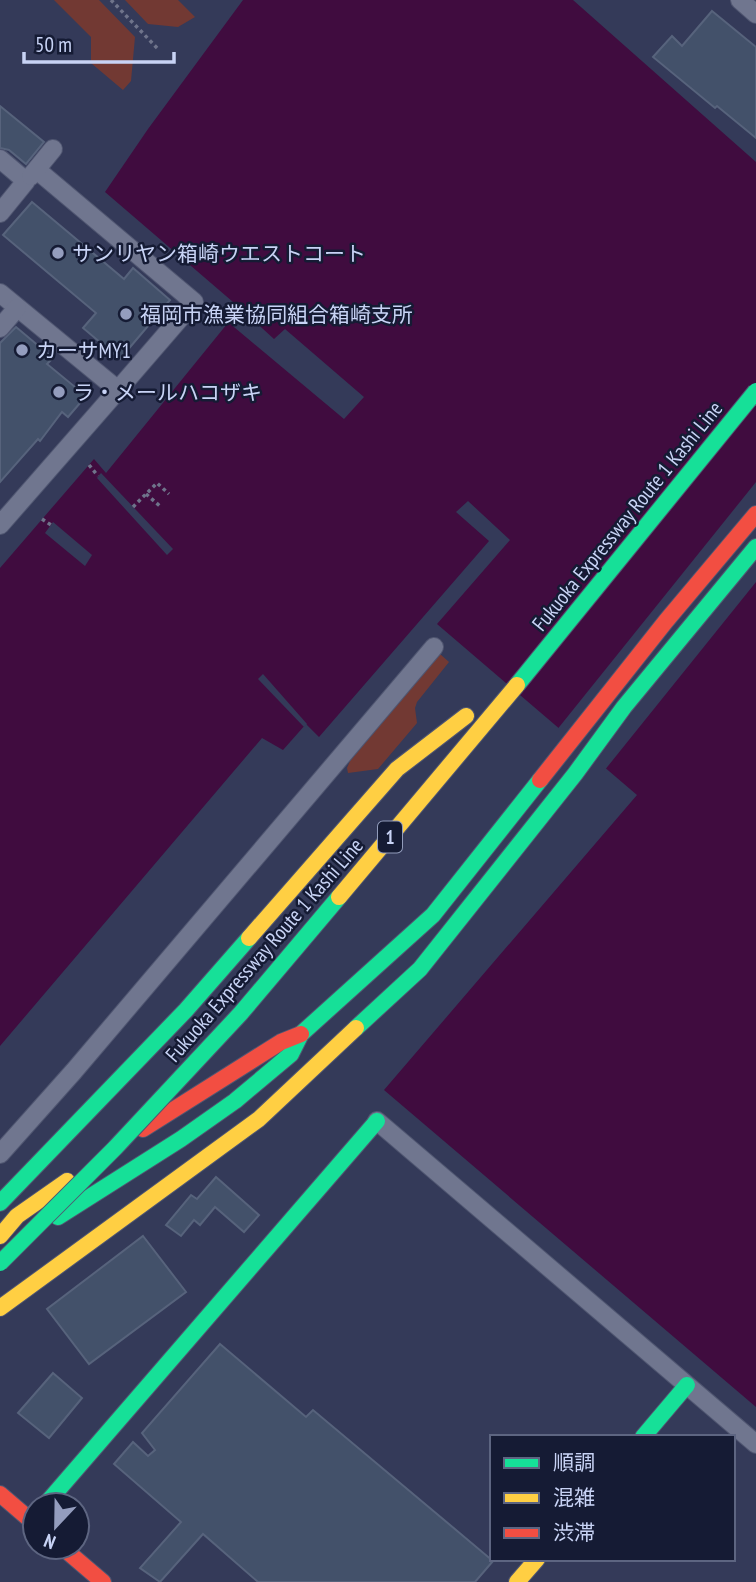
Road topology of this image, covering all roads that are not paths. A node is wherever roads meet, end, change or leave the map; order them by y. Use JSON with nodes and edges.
{"nodes":[{"id":1,"x":740,"y":0,"type":"edge"},
{"id":2,"x":756,"y":14,"type":"edge"},
{"id":3,"x":53,"y":149,"type":"dead end"},
{"id":4,"x":0,"y":159,"type":"edge"},
{"id":5,"x":32,"y":176,"type":"junction"},
{"id":6,"x":0,"y":213,"type":"edge"},
{"id":7,"x":0,"y":293,"type":"edge"},
{"id":8,"x":17,"y":308,"type":"junction"},
{"id":9,"x":0,"y":328,"type":"edge"},
{"id":10,"x":756,"y":373,"type":"edge"},
{"id":11,"x":118,"y":390,"type":"junction"},
{"id":12,"x":756,"y":391,"type":"edge"},
{"id":13,"x":756,"y":514,"type":"edge"},
{"id":14,"x":0,"y":525,"type":"edge"},
{"id":15,"x":756,"y":547,"type":"edge"},
{"id":16,"x":592,"y":568,"type":"dead end"},
{"id":17,"x":433,"y":647,"type":"dead end"},
{"id":18,"x":416,"y":774,"type":"dead end"},
{"id":19,"x":301,"y":1034,"type":"junction"},
{"id":20,"x":377,"y":1121,"type":"joint"},
{"id":21,"x":94,"y":1146,"type":"dead end"},
{"id":22,"x":0,"y":1154,"type":"edge"},
{"id":23,"x":0,"y":1203,"type":"edge"},
{"id":24,"x":0,"y":1237,"type":"edge"},
{"id":25,"x":0,"y":1248,"type":"edge"},
{"id":26,"x":0,"y":1262,"type":"edge"},
{"id":27,"x":0,"y":1308,"type":"edge"},
{"id":28,"x":687,"y":1385,"type":"junction"},
{"id":29,"x":645,"y":1435,"type":"edge"},
{"id":30,"x":756,"y":1444,"type":"edge"},
{"id":31,"x":57,"y":1491,"type":"edge"},
{"id":32,"x":0,"y":1494,"type":"edge"},
{"id":33,"x":21,"y":1510,"type":"edge"},
{"id":34,"x":78,"y":1561,"type":"edge"},
{"id":35,"x":535,"y":1561,"type":"edge"},
{"id":36,"x":103,"y":1582,"type":"edge"},
{"id":37,"x":517,"y":1582,"type":"edge"}],
"edges":[{"from":1,"to":2,"type":"street"},
{"from":3,"to":5,"type":"street"},
{"from":4,"to":5,"type":"street"},
{"from":5,"to":6,"type":"street"},
{"from":5,"to":11,"type":"street"},
{"from":7,"to":8,"type":"street"},
{"from":8,"to":9,"type":"street"},
{"from":8,"to":11,"type":"street"},
{"from":10,"to":16,"type":"main road","name":"Fukuoka Expressway Route 1 Kashi Line"},
{"from":11,"to":14,"type":"street"},
{"from":12,"to":26,"type":"main road","name":"Fukuoka Expressway Route 1 Kashi Line","number":"1","bridge":true},
{"from":13,"to":19,"type":"main road"},
{"from":15,"to":27,"type":"main road"},
{"from":17,"to":22,"type":"street"},
{"from":18,"to":23,"type":"main road"},
{"from":19,"to":24,"type":"main road"},
{"from":19,"to":25,"type":"main road"},
{"from":20,"to":28,"type":"street"},
{"from":20,"to":31,"type":"main road"},
{"from":21,"to":24,"type":"main road"},
{"from":28,"to":29,"type":"main road"},
{"from":28,"to":30,"type":"street"},
{"from":32,"to":33,"type":"main road"},
{"from":34,"to":36,"type":"main road"},
{"from":35,"to":37,"type":"main road"}]}
